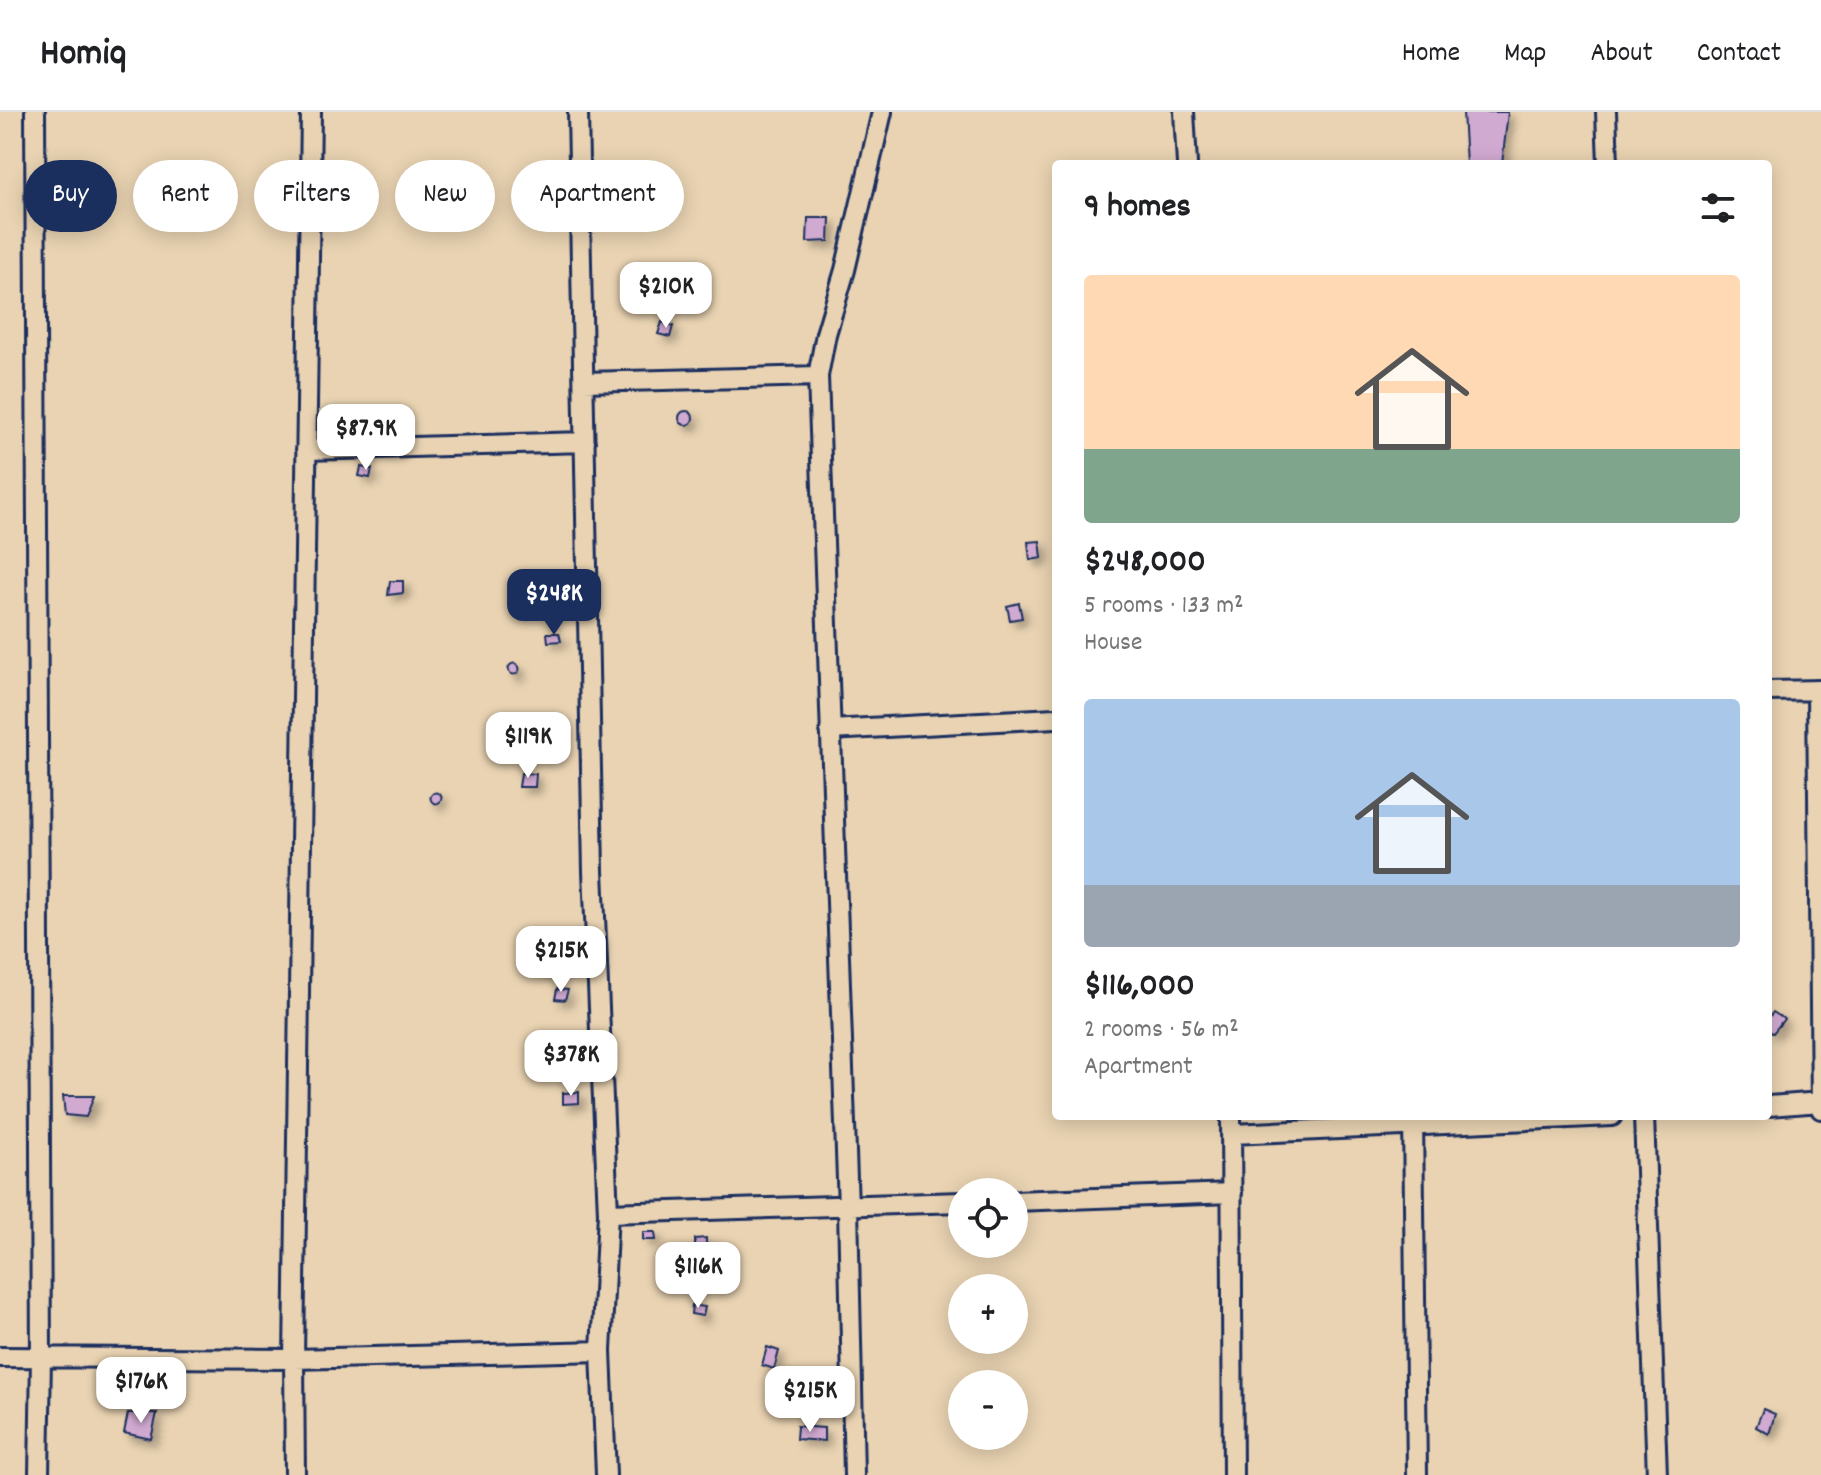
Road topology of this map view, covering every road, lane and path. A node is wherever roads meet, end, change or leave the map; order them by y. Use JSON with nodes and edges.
{"nodes":[{"id":1,"x":35,"y":112,"type":"edge"},
{"id":2,"x":311,"y":112,"type":"edge"},
{"id":3,"x":578,"y":112,"type":"edge"},
{"id":4,"x":882,"y":112,"type":"edge"},
{"id":5,"x":1184,"y":112,"type":"edge"},
{"id":6,"x":1606,"y":112,"type":"edge"},
{"id":7,"x":1187,"y":160,"type":"edge"},
{"id":8,"x":1608,"y":160,"type":"edge"},
{"id":9,"x":818,"y":376,"type":"junction"},
{"id":10,"x":584,"y":382,"type":"junction"},
{"id":11,"x":585,"y":442,"type":"junction"},
{"id":12,"x":306,"y":450,"type":"junction"},
{"id":13,"x":1819,"y":690,"type":"edge"},
{"id":14,"x":1772,"y":691,"type":"edge"},
{"id":15,"x":1052,"y":718,"type":"edge"},
{"id":16,"x":830,"y":730,"type":"junction"},
{"id":17,"x":1821,"y":1102,"type":"edge"},
{"id":18,"x":1772,"y":1106,"type":"edge"},
{"id":19,"x":1821,"y":1109,"type":"edge"},
{"id":20,"x":1454,"y":1120,"type":"edge"},
{"id":21,"x":1644,"y":1120,"type":"edge"},
{"id":22,"x":1414,"y":1121,"type":"edge"},
{"id":23,"x":1231,"y":1125,"type":"edge"},
{"id":24,"x":1232,"y":1193,"type":"junction"},
{"id":25,"x":1028,"y":1200,"type":"edge"},
{"id":26,"x":948,"y":1203,"type":"edge"},
{"id":27,"x":848,"y":1207,"type":"junction"},
{"id":28,"x":608,"y":1213,"type":"junction"},
{"id":29,"x":601,"y":1351,"type":"junction"},
{"id":30,"x":0,"y":1357,"type":"edge"},
{"id":31,"x":41,"y":1357,"type":"junction"},
{"id":32,"x":294,"y":1359,"type":"junction"},
{"id":33,"x":39,"y":1475,"type":"edge"},
{"id":34,"x":295,"y":1475,"type":"edge"},
{"id":35,"x":606,"y":1475,"type":"edge"},
{"id":36,"x":854,"y":1475,"type":"edge"},
{"id":37,"x":1233,"y":1475,"type":"edge"},
{"id":38,"x":1417,"y":1475,"type":"edge"},
{"id":39,"x":1657,"y":1475,"type":"edge"}],
"edges":[{"from":1,"to":31,"type":"street"},
{"from":2,"to":12,"type":"street"},
{"from":3,"to":10,"type":"street"},
{"from":4,"to":9,"type":"street"},
{"from":5,"to":7,"type":"street"},
{"from":6,"to":8,"type":"street"},
{"from":9,"to":10,"type":"street"},
{"from":9,"to":16,"type":"street"},
{"from":10,"to":11,"type":"street"},
{"from":11,"to":12,"type":"street"},
{"from":11,"to":28,"type":"street"},
{"from":12,"to":32,"type":"street"},
{"from":13,"to":14,"type":"street"},
{"from":13,"to":17,"type":"street"},
{"from":15,"to":16,"type":"street"},
{"from":16,"to":27,"type":"street"},
{"from":17,"to":18,"type":"street"},
{"from":17,"to":19,"type":"street"},
{"from":20,"to":22,"type":"street"},
{"from":21,"to":39,"type":"street"},
{"from":22,"to":23,"type":"street"},
{"from":22,"to":38,"type":"street"},
{"from":23,"to":24,"type":"street"},
{"from":24,"to":25,"type":"street"},
{"from":24,"to":37,"type":"street"},
{"from":26,"to":27,"type":"street"},
{"from":27,"to":28,"type":"street"},
{"from":27,"to":36,"type":"street"},
{"from":28,"to":29,"type":"street"},
{"from":29,"to":32,"type":"street"},
{"from":29,"to":35,"type":"street"},
{"from":30,"to":31,"type":"street"},
{"from":31,"to":32,"type":"street"},
{"from":31,"to":33,"type":"street"},
{"from":32,"to":34,"type":"street"}]}
